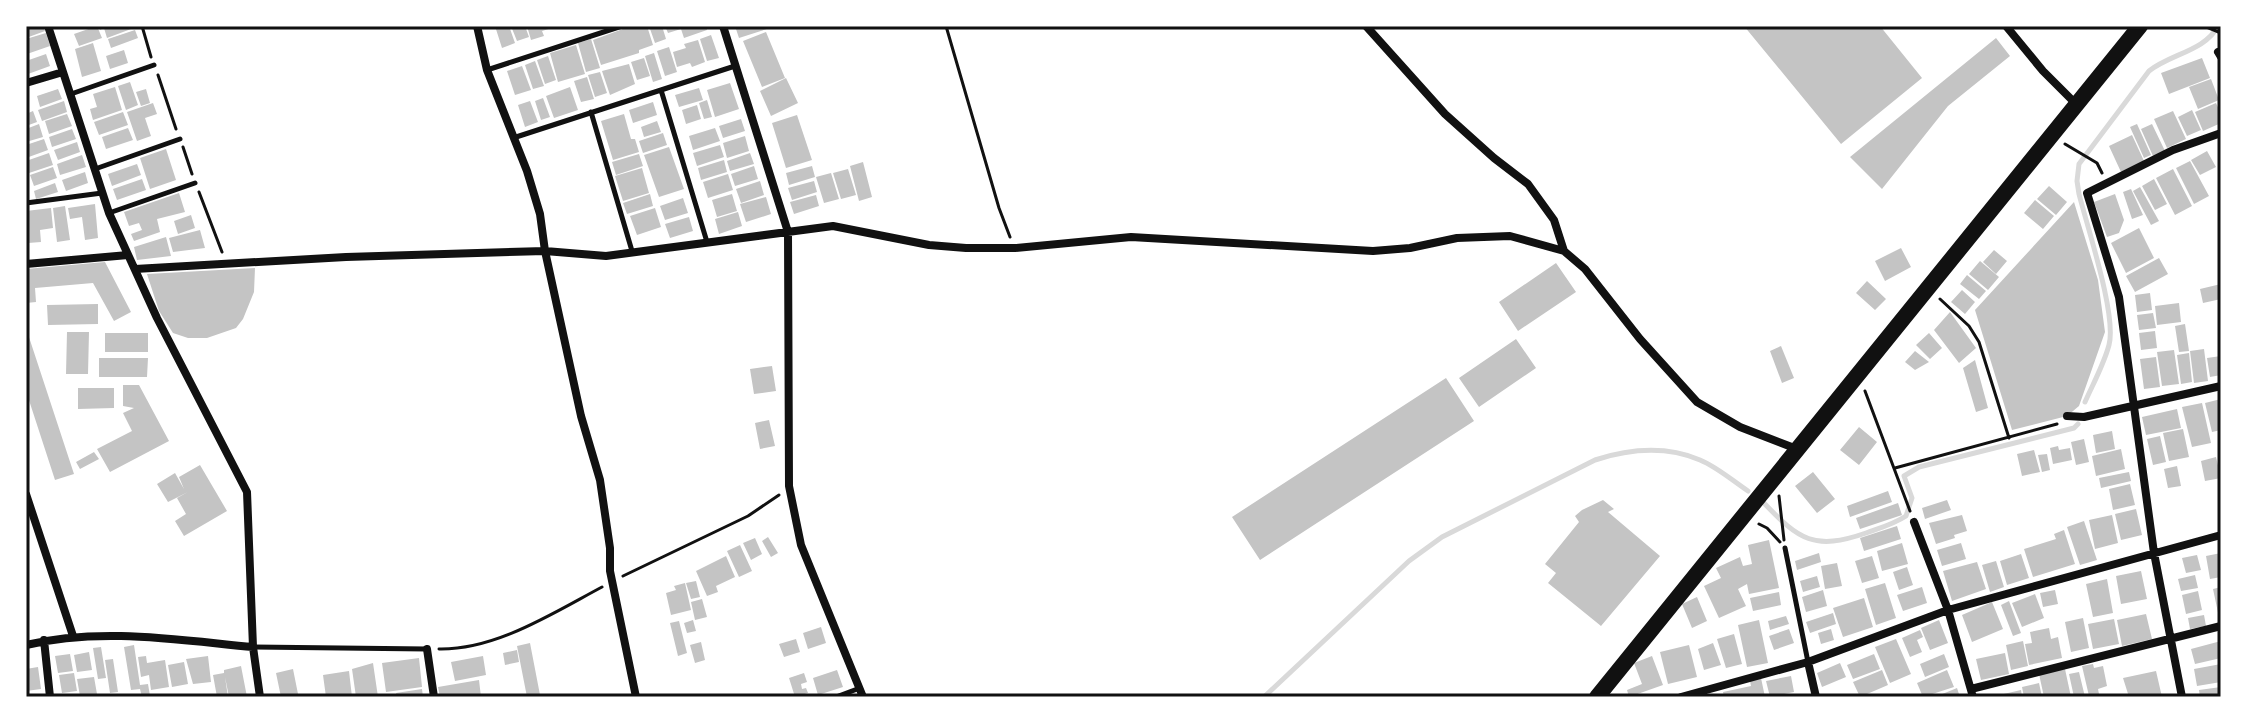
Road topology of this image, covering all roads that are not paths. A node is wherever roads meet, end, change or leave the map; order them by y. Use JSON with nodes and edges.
{"nodes":[{"id":1,"x":48,"y":26,"type":"edge"},
{"id":2,"x":477,"y":26,"type":"edge"},
{"id":3,"x":622,"y":26,"type":"edge"},
{"id":4,"x":723,"y":26,"type":"edge"},
{"id":5,"x":1366,"y":26,"type":"edge"},
{"id":6,"x":2006,"y":26,"type":"edge"},
{"id":7,"x":2140,"y":26,"type":"edge"},
{"id":8,"x":154,"y":65,"type":"dead end"},
{"id":9,"x":736,"y":66,"type":"junction"},
{"id":10,"x":487,"y":70,"type":"junction"},
{"id":11,"x":63,"y":72,"type":"junction"},
{"id":12,"x":26,"y":83,"type":"edge"},
{"id":13,"x":661,"y":90,"type":"junction"},
{"id":14,"x":70,"y":95,"type":"junction"},
{"id":15,"x":2076,"y":105,"type":"junction"},
{"id":16,"x":591,"y":112,"type":"junction"},
{"id":17,"x":2221,"y":133,"type":"edge"},
{"id":18,"x":513,"y":138,"type":"junction"},
{"id":19,"x":180,"y":139,"type":"dead end"},
{"id":20,"x":95,"y":169,"type":"junction"},
{"id":21,"x":195,"y":183,"type":"dead end"},
{"id":22,"x":102,"y":193,"type":"junction"},
{"id":23,"x":26,"y":203,"type":"edge"},
{"id":24,"x":109,"y":213,"type":"junction"},
{"id":25,"x":788,"y":232,"type":"junction"},
{"id":26,"x":707,"y":242,"type":"junction"},
{"id":27,"x":545,"y":251,"type":"junction"},
{"id":28,"x":632,"y":251,"type":"junction"},
{"id":29,"x":1564,"y":251,"type":"junction"},
{"id":30,"x":128,"y":255,"type":"junction"},
{"id":31,"x":26,"y":264,"type":"edge"},
{"id":32,"x":135,"y":269,"type":"junction"},
{"id":33,"x":2221,"y":386,"type":"edge"},
{"id":34,"x":2134,"y":406,"type":"junction"},
{"id":35,"x":2067,"y":416,"type":"dead end"},
{"id":36,"x":1799,"y":450,"type":"junction"},
{"id":37,"x":26,"y":494,"type":"edge"},
{"id":38,"x":1914,"y":522,"type":"dead end"},
{"id":39,"x":2221,"y":535,"type":"edge"},
{"id":40,"x":1785,"y":548,"type":"road end"},
{"id":41,"x":2154,"y":553,"type":"junction"},
{"id":42,"x":1948,"y":610,"type":"junction"},
{"id":43,"x":2221,"y":626,"type":"edge"},
{"id":44,"x":73,"y":636,"type":"junction"},
{"id":45,"x":2170,"y":639,"type":"junction"},
{"id":46,"x":44,"y":640,"type":"junction"},
{"id":47,"x":26,"y":645,"type":"edge"},
{"id":48,"x":253,"y":647,"type":"junction"},
{"id":49,"x":427,"y":649,"type":"joint"},
{"id":50,"x":1808,"y":662,"type":"junction"},
{"id":51,"x":861,"y":693,"type":"edge"},
{"id":52,"x":1972,"y":693,"type":"edge"},
{"id":53,"x":50,"y":697,"type":"edge"},
{"id":54,"x":260,"y":697,"type":"edge"},
{"id":55,"x":434,"y":697,"type":"edge"},
{"id":56,"x":636,"y":697,"type":"edge"},
{"id":57,"x":836,"y":697,"type":"edge"},
{"id":58,"x":1597,"y":697,"type":"edge"},
{"id":59,"x":1681,"y":697,"type":"edge"},
{"id":60,"x":1816,"y":697,"type":"edge"},
{"id":61,"x":2182,"y":697,"type":"edge"}],
"edges":[{"from":1,"to":11,"type":"street"},
{"from":2,"to":10,"type":"street"},
{"from":3,"to":10,"type":"lane"},
{"from":4,"to":9,"type":"street"},
{"from":5,"to":29,"type":"street"},
{"from":6,"to":15,"type":"street"},
{"from":7,"to":15,"type":"main road"},
{"from":8,"to":14,"type":"lane"},
{"from":9,"to":13,"type":"lane"},
{"from":9,"to":25,"type":"street"},
{"from":10,"to":18,"type":"street"},
{"from":11,"to":12,"type":"street"},
{"from":11,"to":14,"type":"street"},
{"from":13,"to":16,"type":"lane"},
{"from":13,"to":26,"type":"lane"},
{"from":14,"to":20,"type":"street"},
{"from":15,"to":36,"type":"main road"},
{"from":16,"to":18,"type":"lane"},
{"from":16,"to":28,"type":"lane"},
{"from":17,"to":34,"type":"street"},
{"from":18,"to":27,"type":"street"},
{"from":19,"to":20,"type":"lane"},
{"from":20,"to":22,"type":"street"},
{"from":21,"to":24,"type":"lane"},
{"from":22,"to":23,"type":"lane"},
{"from":22,"to":24,"type":"street"},
{"from":24,"to":30,"type":"street"},
{"from":25,"to":26,"type":"street"},
{"from":25,"to":29,"type":"street"},
{"from":25,"to":51,"type":"street"},
{"from":26,"to":28,"type":"street"},
{"from":27,"to":28,"type":"street"},
{"from":27,"to":32,"type":"street"},
{"from":27,"to":56,"type":"street"},
{"from":29,"to":36,"type":"street"},
{"from":30,"to":31,"type":"street"},
{"from":30,"to":32,"type":"street"},
{"from":32,"to":48,"type":"street"},
{"from":33,"to":34,"type":"street"},
{"from":34,"to":35,"type":"street"},
{"from":34,"to":41,"type":"street"},
{"from":36,"to":58,"type":"main road"},
{"from":37,"to":44,"type":"street"},
{"from":38,"to":42,"type":"street"},
{"from":39,"to":41,"type":"street"},
{"from":40,"to":50,"type":"lane"},
{"from":41,"to":42,"type":"street"},
{"from":41,"to":45,"type":"street"},
{"from":42,"to":50,"type":"street"},
{"from":42,"to":52,"type":"street"},
{"from":43,"to":45,"type":"street"},
{"from":44,"to":46,"type":"street"},
{"from":44,"to":48,"type":"street"},
{"from":45,"to":52,"type":"street"},
{"from":45,"to":61,"type":"street"},
{"from":46,"to":47,"type":"street"},
{"from":46,"to":53,"type":"street"},
{"from":48,"to":49,"type":"lane"},
{"from":48,"to":54,"type":"street"},
{"from":49,"to":55,"type":"street"},
{"from":50,"to":59,"type":"street"},
{"from":50,"to":60,"type":"street"},
{"from":51,"to":57,"type":"lane"}]}
